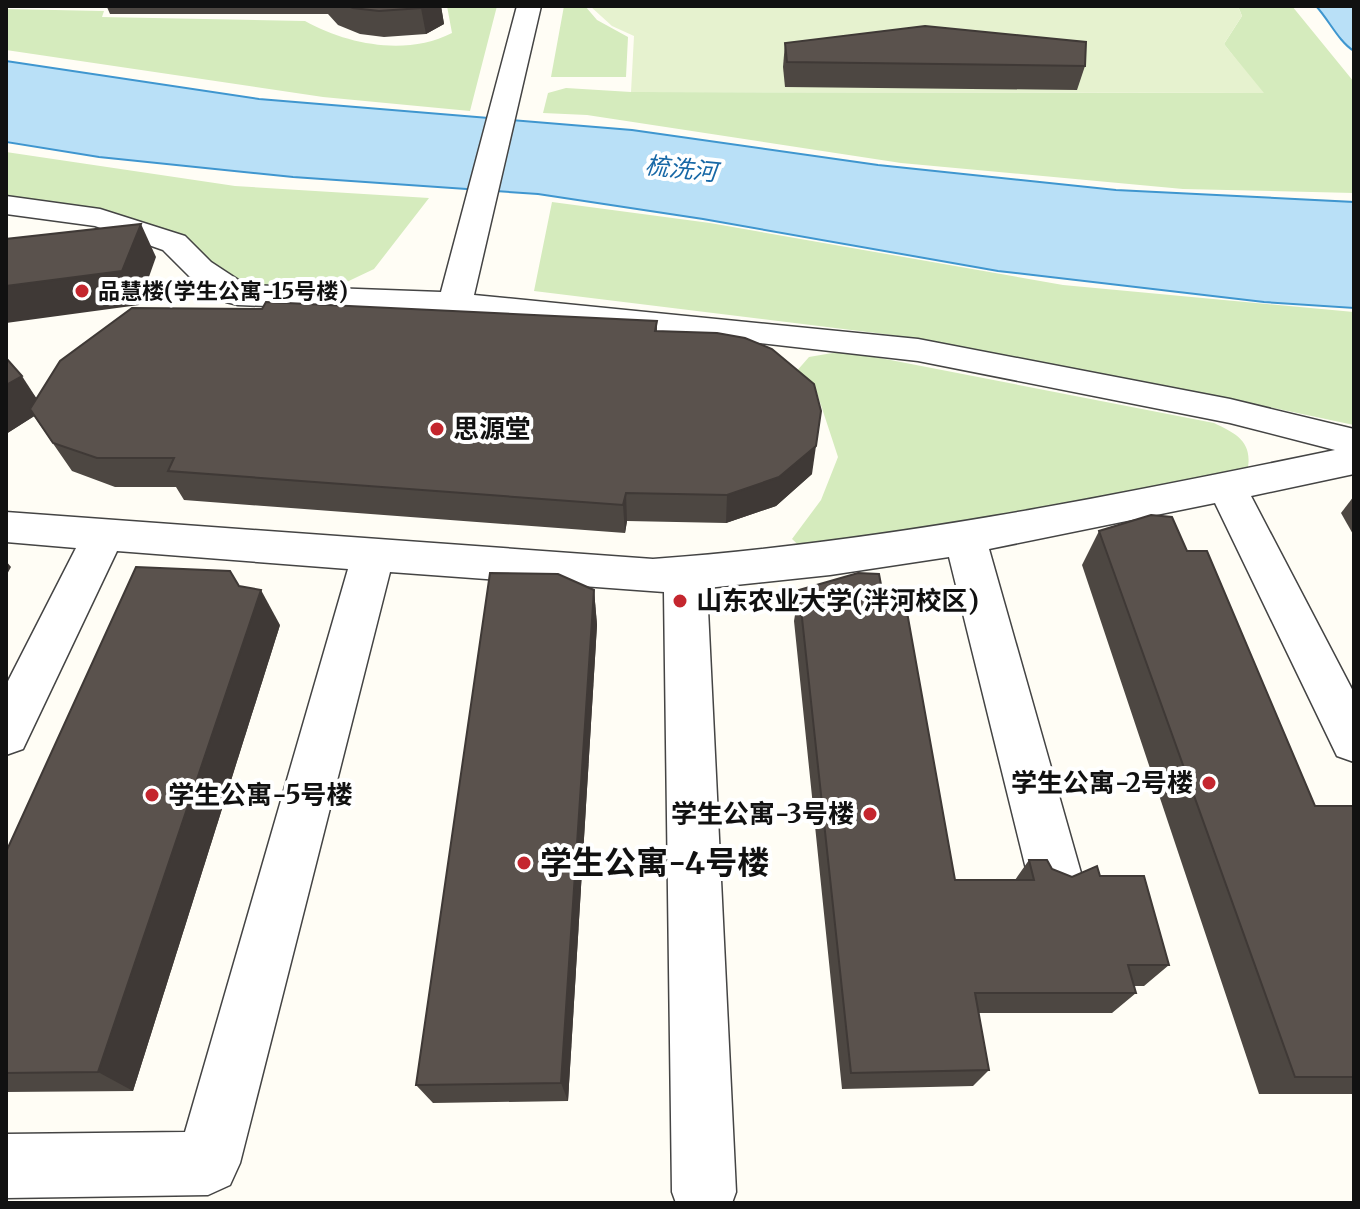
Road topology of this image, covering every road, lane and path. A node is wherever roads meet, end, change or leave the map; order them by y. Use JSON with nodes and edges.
{"nodes":[{"id":1,"x":529,"y":6,"type":"edge"},
{"id":2,"x":6,"y":205,"type":"edge"},
{"id":3,"x":455,"y":303,"type":"junction"},
{"id":4,"x":1354,"y":442,"type":"edge"},
{"id":5,"x":1354,"y":460,"type":"edge"},
{"id":6,"x":1227,"y":487,"type":"junction"},
{"id":7,"x":6,"y":527,"type":"edge"},
{"id":8,"x":104,"y":534,"type":"junction"},
{"id":9,"x":965,"y":538,"type":"junction"},
{"id":10,"x":373,"y":555,"type":"junction"},
{"id":11,"x":685,"y":574,"type":"junction"},
{"id":12,"x":6,"y":734,"type":"edge"},
{"id":13,"x":1354,"y":741,"type":"edge"},
{"id":14,"x":1054,"y":873,"type":"edge"},
{"id":15,"x":6,"y":1166,"type":"edge"},
{"id":16,"x":704,"y":1192,"type":"dead end"}],
"edges":[{"from":1,"to":3,"type":"street"},
{"from":2,"to":3,"type":"street"},
{"from":3,"to":4,"type":"street"},
{"from":5,"to":6,"type":"street"},
{"from":6,"to":9,"type":"street"},
{"from":6,"to":13,"type":"street"},
{"from":7,"to":8,"type":"street"},
{"from":8,"to":10,"type":"street"},
{"from":8,"to":12,"type":"street"},
{"from":9,"to":11,"type":"street"},
{"from":9,"to":14,"type":"street"},
{"from":10,"to":11,"type":"street"},
{"from":10,"to":15,"type":"street"},
{"from":11,"to":16,"type":"street"}]}
